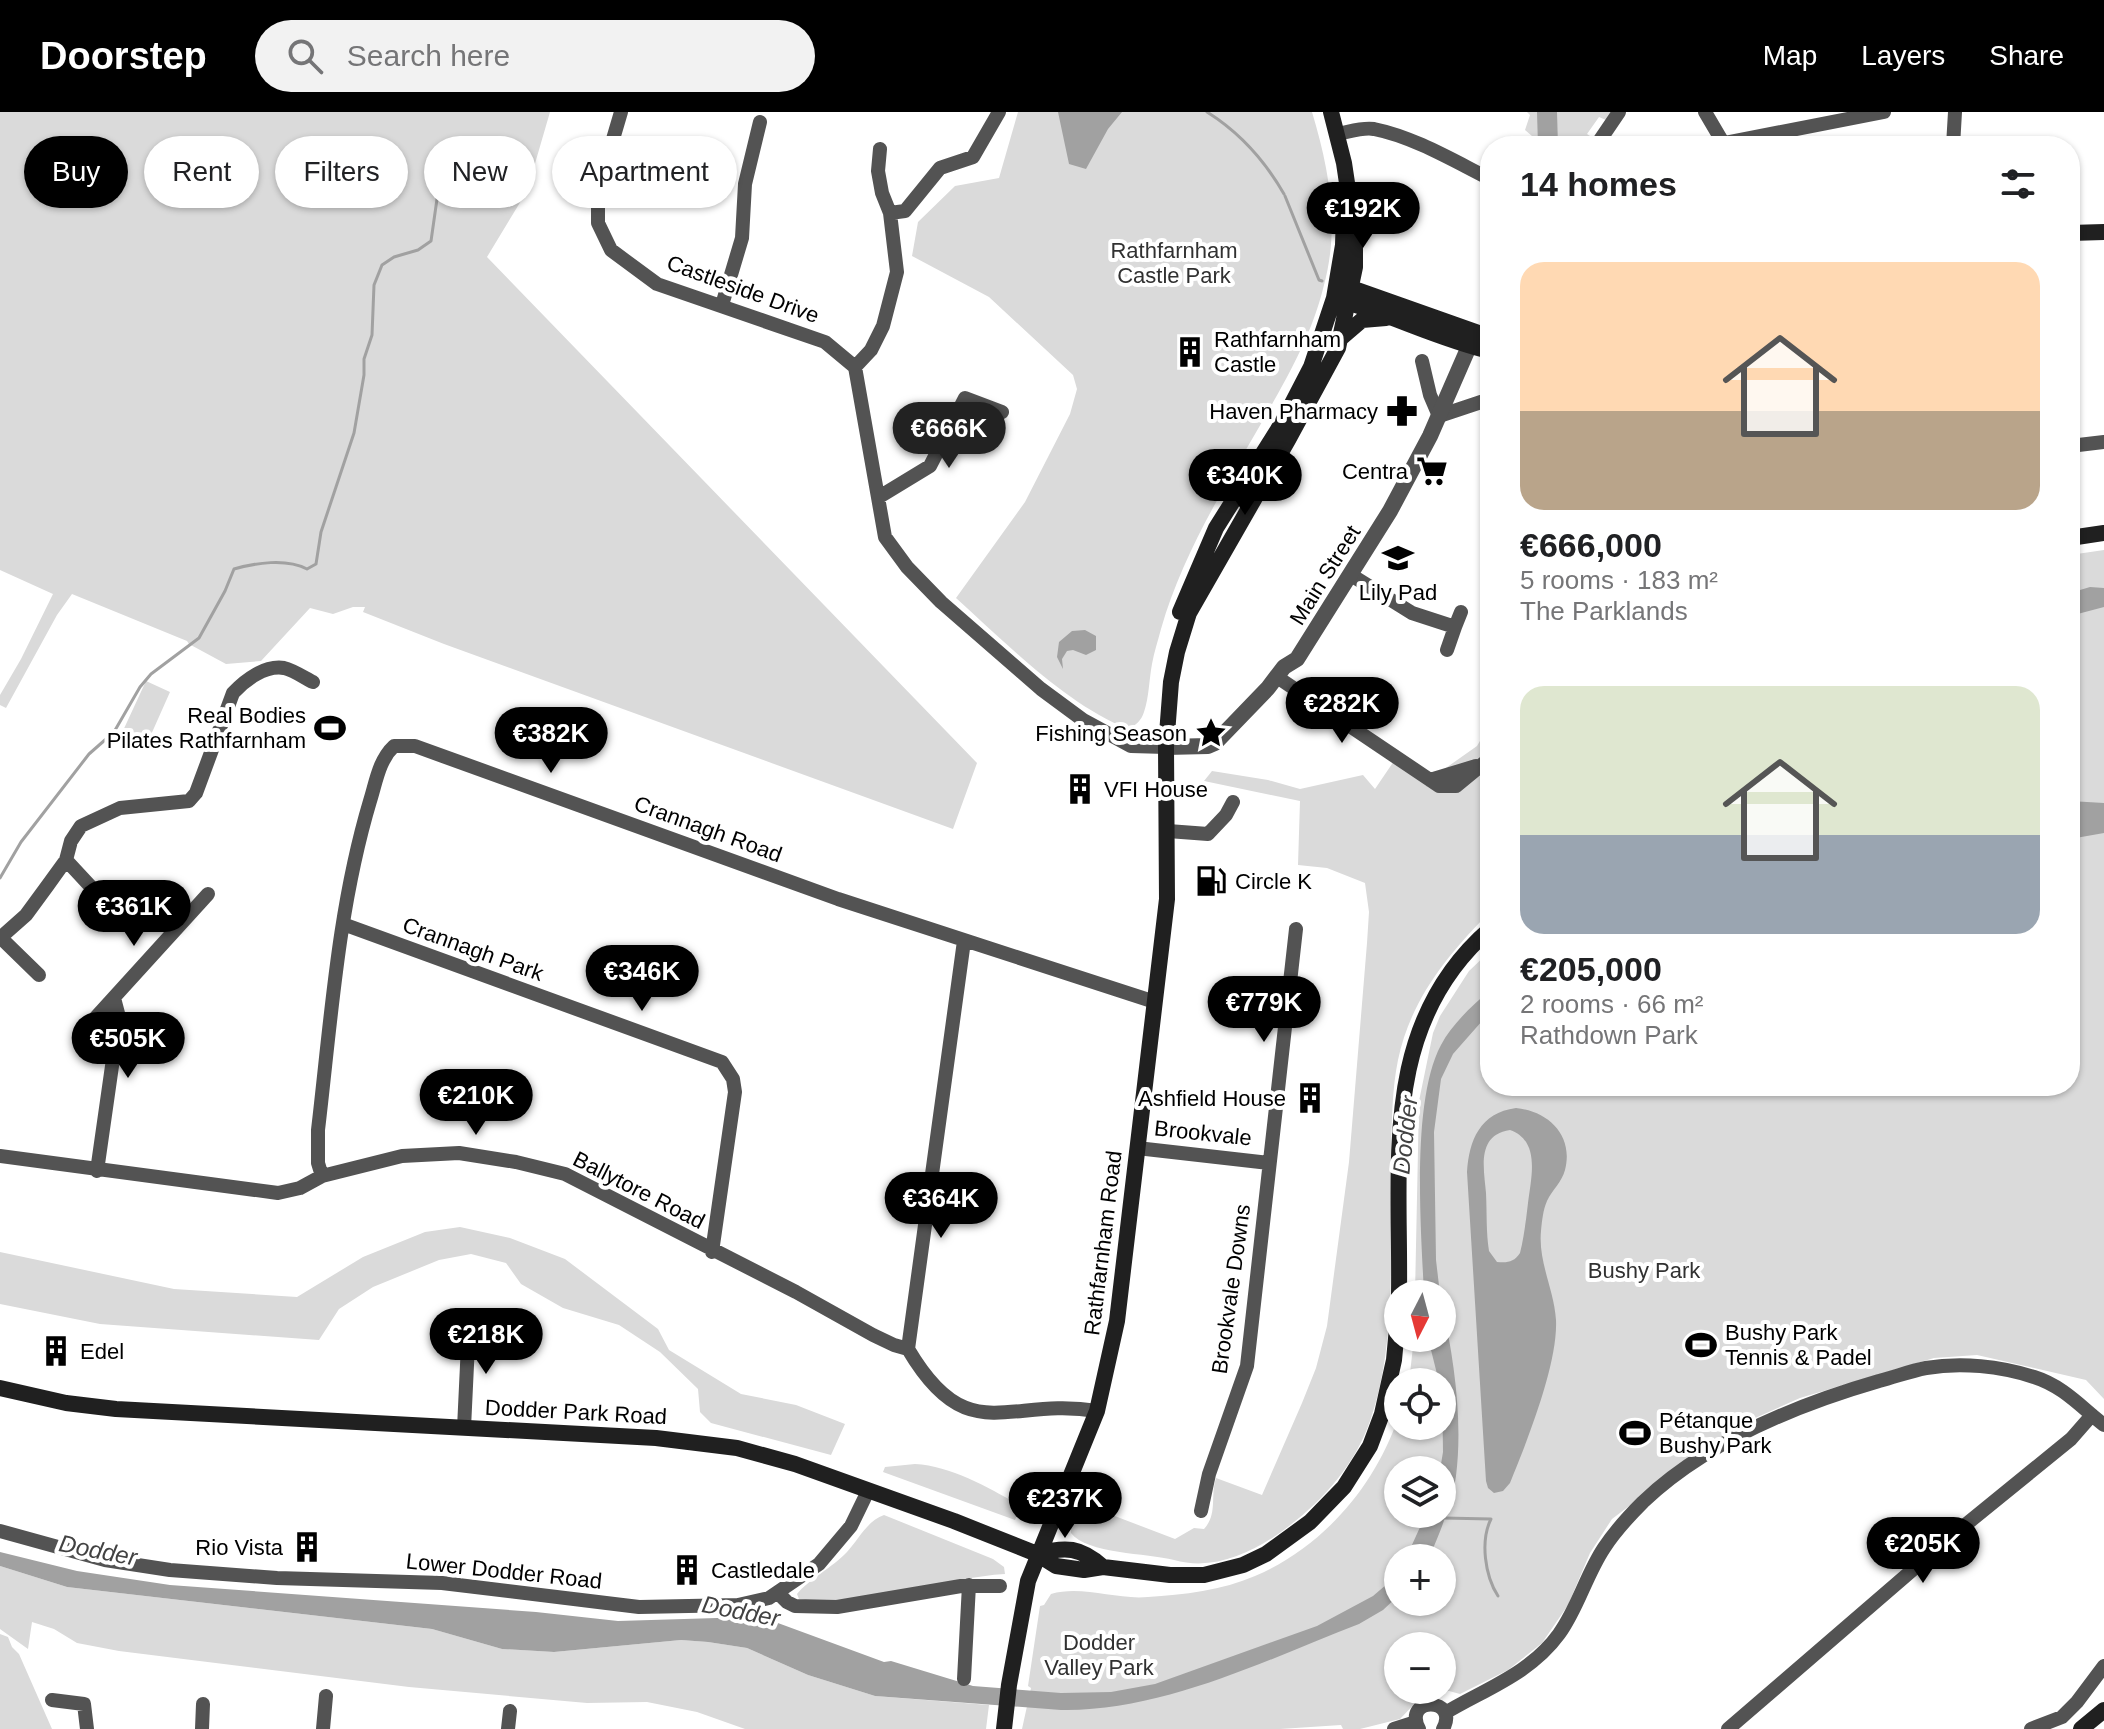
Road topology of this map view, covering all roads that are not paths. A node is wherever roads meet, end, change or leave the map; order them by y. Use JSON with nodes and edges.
{"nodes":[{"id":1,"x":621,"y":112,"type":"edge"},
{"id":2,"x":999,"y":112,"type":"edge"},
{"id":3,"x":1331,"y":112,"type":"edge"},
{"id":4,"x":1619,"y":112,"type":"edge"},
{"id":5,"x":1705,"y":112,"type":"edge"},
{"id":6,"x":1955,"y":112,"type":"edge"},
{"id":7,"x":1879,"y":113,"type":"edge"},
{"id":8,"x":760,"y":122,"type":"dead end"},
{"id":9,"x":1337,"y":134,"type":"junction"},
{"id":10,"x":1603,"y":136,"type":"edge"},
{"id":11,"x":1720,"y":136,"type":"edge"},
{"id":12,"x":1765,"y":136,"type":"edge"},
{"id":13,"x":1954,"y":136,"type":"edge"},
{"id":14,"x":880,"y":149,"type":"dead end"},
{"id":15,"x":1480,"y":174,"type":"edge"},
{"id":16,"x":890,"y":213,"type":"junction"},
{"id":17,"x":2104,"y":232,"type":"edge"},
{"id":18,"x":2080,"y":233,"type":"edge"},
{"id":19,"x":1343,"y":293,"type":"junction"},
{"id":20,"x":722,"y":305,"type":"junction"},
{"id":21,"x":1388,"y":318,"type":"junction"},
{"id":22,"x":1341,"y":338,"type":"junction"},
{"id":23,"x":1479,"y":338,"type":"edge"},
{"id":24,"x":1422,"y":361,"type":"dead end"},
{"id":25,"x":855,"y":367,"type":"junction"},
{"id":26,"x":1480,"y":402,"type":"edge"},
{"id":27,"x":1002,"y":412,"type":"dead end"},
{"id":28,"x":1439,"y":416,"type":"junction"},
{"id":29,"x":2104,"y":442,"type":"edge"},
{"id":30,"x":2080,"y":445,"type":"edge"},
{"id":31,"x":879,"y":497,"type":"junction"},
{"id":32,"x":2104,"y":533,"type":"edge"},
{"id":33,"x":2080,"y":537,"type":"edge"},
{"id":34,"x":1351,"y":575,"type":"junction"},
{"id":35,"x":1461,"y":612,"type":"dead end"},
{"id":36,"x":1455,"y":627,"type":"junction"},
{"id":37,"x":1447,"y":650,"type":"dead end"},
{"id":38,"x":1277,"y":677,"type":"junction"},
{"id":39,"x":313,"y":682,"type":"dead end"},
{"id":40,"x":1166,"y":747,"type":"junction"},
{"id":41,"x":1480,"y":766,"type":"edge"},
{"id":42,"x":1233,"y":802,"type":"dead end"},
{"id":43,"x":1168,"y":831,"type":"junction"},
{"id":44,"x":66,"y":860,"type":"junction"},
{"id":45,"x":208,"y":894,"type":"dead end"},
{"id":46,"x":105,"y":902,"type":"dead end"},
{"id":47,"x":343,"y":924,"type":"junction"},
{"id":48,"x":1296,"y":929,"type":"dead end"},
{"id":49,"x":1,"y":938,"type":"edge"},
{"id":50,"x":1480,"y":939,"type":"edge"},
{"id":51,"x":964,"y":941,"type":"junction"},
{"id":52,"x":39,"y":975,"type":"dead end"},
{"id":53,"x":114,"y":998,"type":"junction"},
{"id":54,"x":1155,"y":1002,"type":"junction"},
{"id":55,"x":87,"y":1027,"type":"dead end"},
{"id":56,"x":1137,"y":1148,"type":"junction"},
{"id":57,"x":0,"y":1156,"type":"edge"},
{"id":58,"x":1269,"y":1163,"type":"junction"},
{"id":59,"x":97,"y":1171,"type":"junction"},
{"id":60,"x":322,"y":1176,"type":"junction"},
{"id":61,"x":712,"y":1252,"type":"junction"},
{"id":62,"x":1399,"y":1280,"type":"edge"},
{"id":63,"x":469,"y":1323,"type":"dead end"},
{"id":64,"x":908,"y":1349,"type":"junction"},
{"id":65,"x":1394,"y":1352,"type":"edge"},
{"id":66,"x":0,"y":1388,"type":"edge"},
{"id":67,"x":1097,"y":1411,"type":"junction"},
{"id":68,"x":2098,"y":1420,"type":"edge"},
{"id":69,"x":464,"y":1428,"type":"junction"},
{"id":70,"x":868,"y":1491,"type":"junction"},
{"id":71,"x":1201,"y":1511,"type":"dead end"},
{"id":72,"x":0,"y":1531,"type":"edge"},
{"id":73,"x":1037,"y":1554,"type":"junction"},
{"id":74,"x":969,"y":1585,"type":"junction"},
{"id":75,"x":1000,"y":1586,"type":"dead end"},
{"id":76,"x":778,"y":1593,"type":"junction"},
{"id":77,"x":2104,"y":1666,"type":"edge"},
{"id":78,"x":964,"y":1679,"type":"dead end"},
{"id":79,"x":326,"y":1696,"type":"dead end"},
{"id":80,"x":52,"y":1700,"type":"dead end"},
{"id":81,"x":203,"y":1704,"type":"dead end"},
{"id":82,"x":2104,"y":1710,"type":"edge"},
{"id":83,"x":510,"y":1711,"type":"dead end"},
{"id":84,"x":1445,"y":1713,"type":"junction"},
{"id":85,"x":1005,"y":1722,"type":"edge"},
{"id":86,"x":1418,"y":1726,"type":"edge"},
{"id":87,"x":87,"y":1729,"type":"edge"},
{"id":88,"x":202,"y":1729,"type":"edge"},
{"id":89,"x":323,"y":1729,"type":"edge"},
{"id":90,"x":508,"y":1729,"type":"edge"},
{"id":91,"x":1394,"y":1729,"type":"edge"},
{"id":92,"x":1443,"y":1729,"type":"edge"},
{"id":93,"x":1728,"y":1729,"type":"edge"},
{"id":94,"x":2031,"y":1729,"type":"edge"},
{"id":95,"x":2081,"y":1729,"type":"edge"}],
"edges":[{"from":1,"to":20,"type":"street","name":"Castleside Drive"},
{"from":2,"to":16,"type":"street"},
{"from":3,"to":9,"type":"main road","name":"Rathfarnham Road"},
{"from":4,"to":10,"type":"street"},
{"from":5,"to":11,"type":"street"},
{"from":6,"to":13,"type":"street"},
{"from":7,"to":12,"type":"street"},
{"from":8,"to":20,"type":"street"},
{"from":9,"to":15,"type":"street"},
{"from":9,"to":19,"type":"main road","name":"Rathfarnham Road"},
{"from":14,"to":16,"type":"street"},
{"from":16,"to":25,"type":"street"},
{"from":17,"to":18,"type":"main road"},
{"from":19,"to":21,"type":"main road"},
{"from":19,"to":22,"type":"main road","name":"Rathfarnham Road"},
{"from":19,"to":23,"type":"main road"},
{"from":19,"to":40,"type":"main road","name":"Rathfarnham Road"},
{"from":20,"to":25,"type":"street","name":"Castleside Drive"},
{"from":21,"to":22,"type":"main road"},
{"from":21,"to":23,"type":"main road"},
{"from":22,"to":40,"type":"main road","name":"Rathfarnham Road"},
{"from":23,"to":28,"type":"street","name":"Main Street"},
{"from":24,"to":28,"type":"street"},
{"from":25,"to":31,"type":"street"},
{"from":26,"to":28,"type":"street"},
{"from":27,"to":31,"type":"street"},
{"from":28,"to":34,"type":"street","name":"Main Street"},
{"from":29,"to":30,"type":"street"},
{"from":31,"to":40,"type":"street"},
{"from":32,"to":33,"type":"main road"},
{"from":34,"to":36,"type":"street"},
{"from":34,"to":38,"type":"street","name":"Main Street"},
{"from":35,"to":36,"type":"street"},
{"from":36,"to":37,"type":"street"},
{"from":38,"to":40,"type":"street","name":"Main Street"},
{"from":38,"to":41,"type":"street"},
{"from":39,"to":44,"type":"street"},
{"from":40,"to":43,"type":"main road","name":"Rathfarnham Road"},
{"from":42,"to":43,"type":"street"},
{"from":43,"to":54,"type":"main road","name":"Rathfarnham Road"},
{"from":44,"to":46,"type":"street"},
{"from":44,"to":49,"type":"street"},
{"from":45,"to":53,"type":"street"},
{"from":47,"to":51,"type":"street","name":"Crannagh Road"},
{"from":47,"to":60,"type":"street","name":"Crannagh Road"},
{"from":47,"to":61,"type":"street","name":"Crannagh Park"},
{"from":48,"to":58,"type":"street","name":"Brookvale"},
{"from":49,"to":52,"type":"street"},
{"from":50,"to":62,"type":"main road"},
{"from":51,"to":54,"type":"street","name":"Crannagh Road"},
{"from":51,"to":64,"type":"street"},
{"from":53,"to":55,"type":"street"},
{"from":53,"to":59,"type":"street"},
{"from":54,"to":56,"type":"main road","name":"Rathfarnham Road"},
{"from":56,"to":58,"type":"street","name":"Brookvale"},
{"from":56,"to":67,"type":"main road","name":"Rathfarnham Road"},
{"from":57,"to":59,"type":"street","name":"Ballytore Road"},
{"from":58,"to":71,"type":"street","name":"Brookvale Downs"},
{"from":59,"to":60,"type":"street","name":"Ballytore Road"},
{"from":60,"to":61,"type":"street","name":"Ballytore Road"},
{"from":61,"to":64,"type":"street","name":"Ballytore Road"},
{"from":63,"to":69,"type":"street"},
{"from":64,"to":67,"type":"street"},
{"from":65,"to":73,"type":"main road"},
{"from":66,"to":69,"type":"main road","name":"Dodder Park Road"},
{"from":67,"to":73,"type":"main road","name":"Rathfarnham Road"},
{"from":68,"to":84,"type":"street"},
{"from":68,"to":93,"type":"street"},
{"from":69,"to":70,"type":"main road","name":"Dodder Park Road"},
{"from":70,"to":73,"type":"main road","name":"Dodder Park Road"},
{"from":70,"to":76,"type":"street","name":"Lower Dodder Road"},
{"from":72,"to":76,"type":"street","name":"Lower Dodder Road"},
{"from":73,"to":85,"type":"main road","name":"Rathfarnham Road"},
{"from":74,"to":75,"type":"street"},
{"from":74,"to":76,"type":"street"},
{"from":74,"to":78,"type":"street"},
{"from":77,"to":94,"type":"street"},
{"from":79,"to":89,"type":"street"},
{"from":80,"to":87,"type":"street"},
{"from":81,"to":88,"type":"street"},
{"from":82,"to":95,"type":"main road"},
{"from":83,"to":90,"type":"street"},
{"from":84,"to":86,"type":"street"},
{"from":84,"to":92,"type":"street"},
{"from":86,"to":91,"type":"street"}]}
